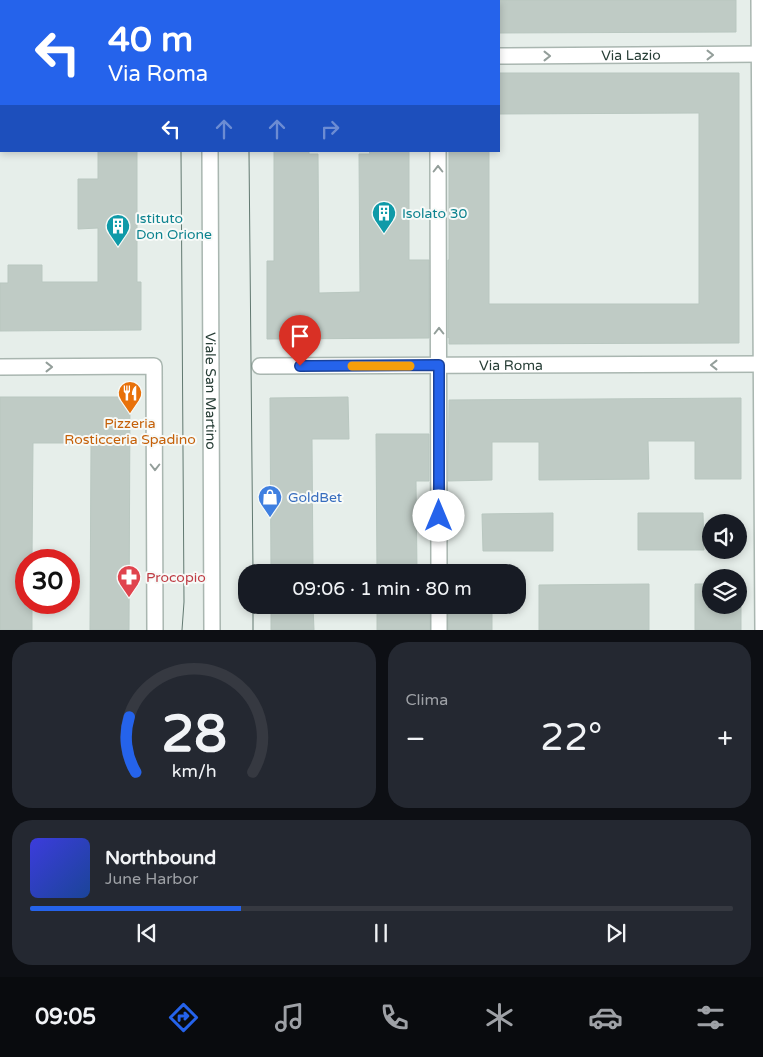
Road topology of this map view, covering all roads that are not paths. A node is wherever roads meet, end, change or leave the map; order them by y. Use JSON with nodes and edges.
{"nodes":[{"id":1,"x":759,"y":0,"type":"edge"},
{"id":2,"x":761,"y":54,"type":"edge"},
{"id":3,"x":500,"y":56,"type":"edge"},
{"id":4,"x":210,"y":152,"type":"edge"},
{"id":5,"x":438,"y":152,"type":"edge"},
{"id":6,"x":762,"y":364,"type":"edge"},
{"id":7,"x":439,"y":365,"type":"junction"},
{"id":8,"x":260,"y":366,"type":"dead end"},
{"id":9,"x":0,"y":367,"type":"edge"},
{"id":10,"x":439,"y":564,"type":"edge"},
{"id":11,"x":439,"y":614,"type":"edge"},
{"id":12,"x":155,"y":630,"type":"edge"},
{"id":13,"x":212,"y":630,"type":"edge"},
{"id":14,"x":439,"y":630,"type":"edge"},
{"id":15,"x":762,"y":630,"type":"edge"}],
"edges":[{"from":1,"to":2,"type":"street"},
{"from":3,"to":2,"type":"street","name":"Via Lazio","one_way":true},
{"from":2,"to":6,"type":"street"},
{"from":4,"to":13,"type":"street","name":"Viale San Martino"},
{"from":7,"to":5,"type":"street","one_way":true},
{"from":6,"to":7,"type":"street","name":"Via Roma","one_way":true},
{"from":6,"to":15,"type":"street"},
{"from":7,"to":8,"type":"street","name":"Via Roma"},
{"from":7,"to":10,"type":"street"},
{"from":9,"to":12,"type":"street","one_way":true},
{"from":11,"to":14,"type":"street"}]}
